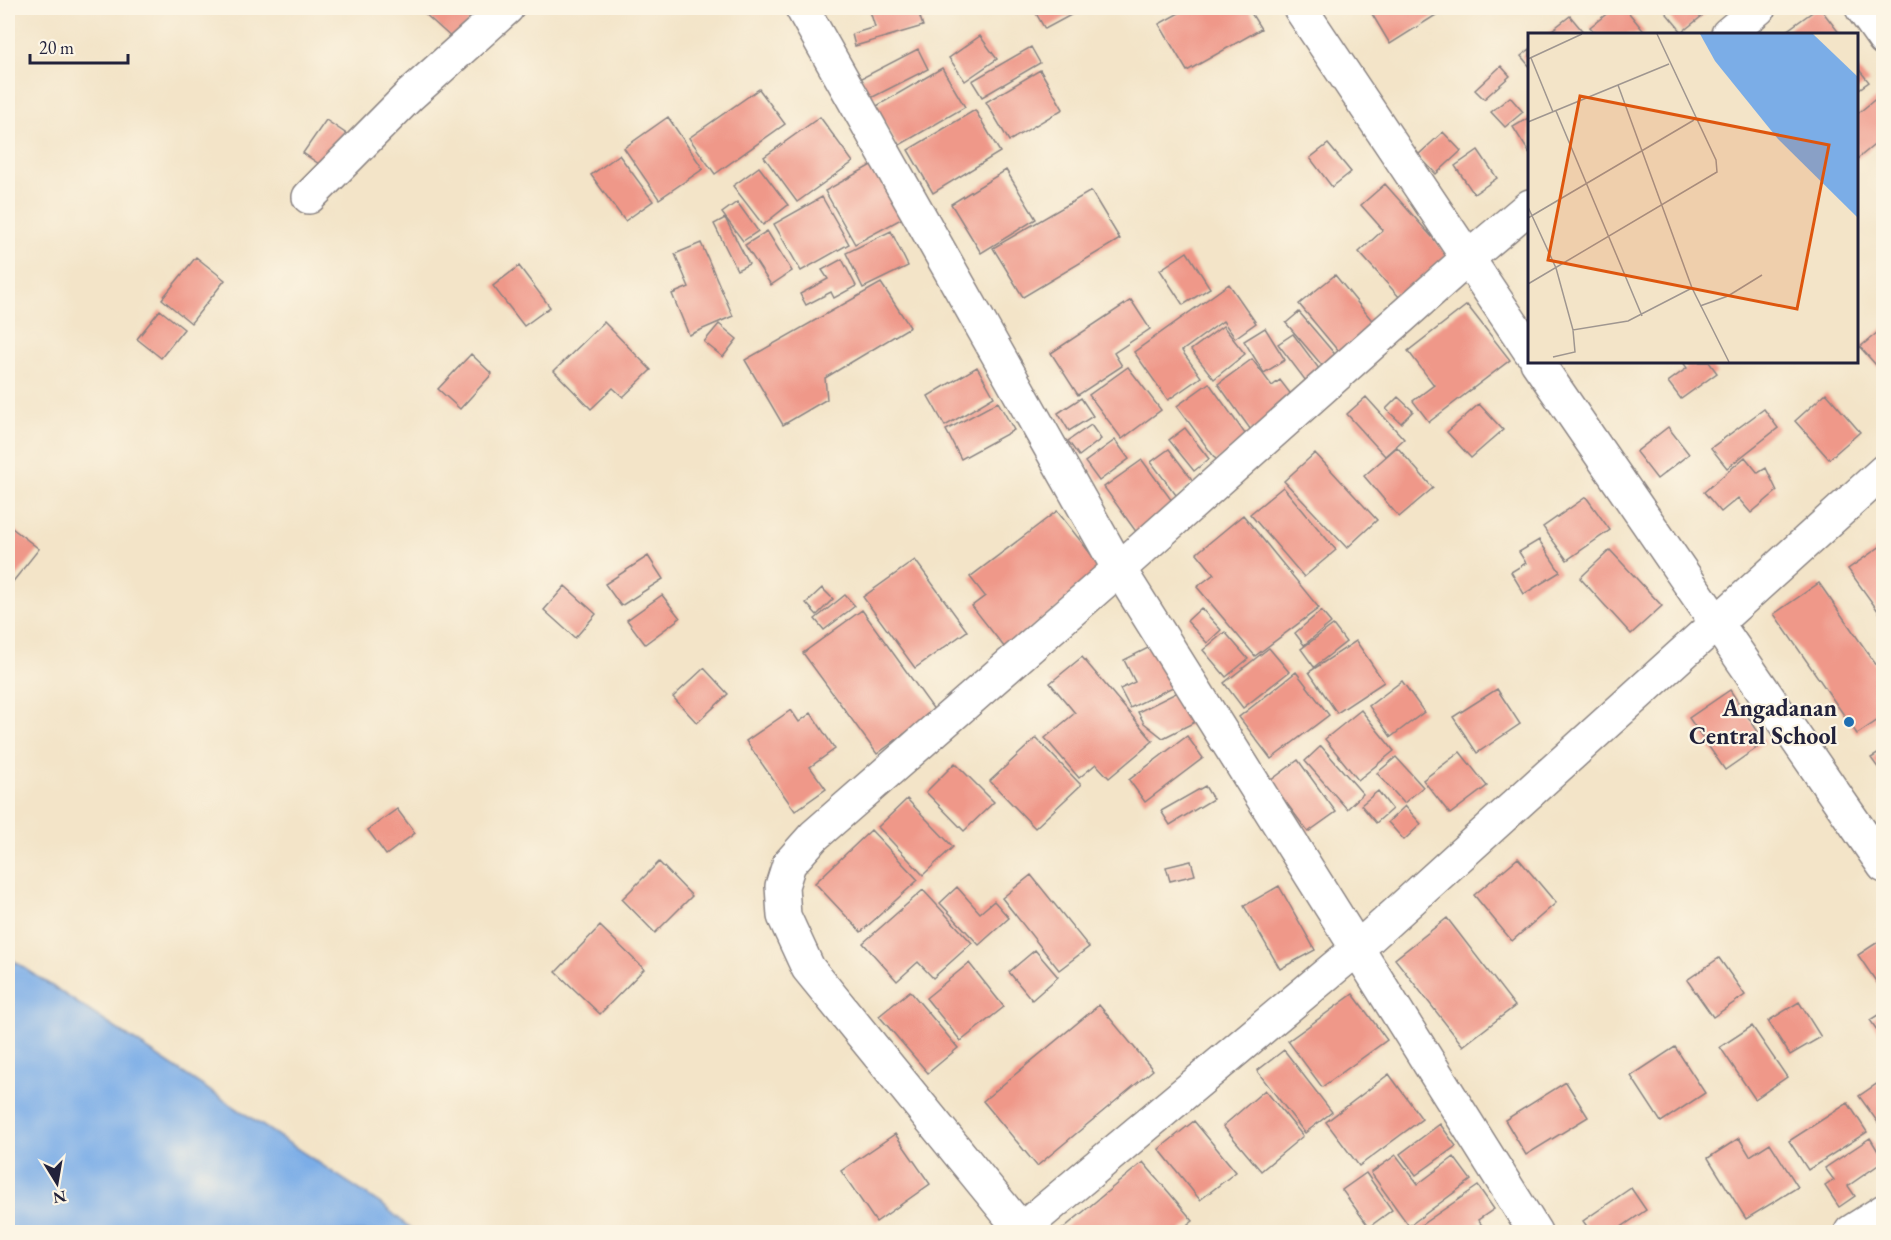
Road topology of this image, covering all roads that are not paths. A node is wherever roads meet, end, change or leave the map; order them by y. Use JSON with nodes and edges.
{"nodes":[{"id":1,"x":507,"y":8,"type":"edge"},
{"id":2,"x":802,"y":8,"type":"edge"},
{"id":3,"x":1300,"y":8,"type":"edge"},
{"id":4,"x":1759,"y":8,"type":"edge"},
{"id":5,"x":1862,"y":8,"type":"edge"},
{"id":6,"x":1729,"y":33,"type":"edge"},
{"id":7,"x":1884,"y":39,"type":"edge"},
{"id":8,"x":309,"y":196,"type":"dead end"},
{"id":9,"x":1528,"y":208,"type":"edge"},
{"id":10,"x":1467,"y":259,"type":"junction"},
{"id":11,"x":1528,"y":348,"type":"edge"},
{"id":12,"x":1538,"y":363,"type":"edge"},
{"id":13,"x":1884,"y":471,"type":"edge"},
{"id":14,"x":1119,"y":569,"type":"junction"},
{"id":15,"x":1716,"y":624,"type":"junction"},
{"id":16,"x":1884,"y":866,"type":"edge"},
{"id":17,"x":1358,"y":948,"type":"junction"},
{"id":18,"x":1884,"y":1211,"type":"edge"},
{"id":19,"x":1022,"y":1231,"type":"edge"},
{"id":20,"x":1535,"y":1233,"type":"edge"},
{"id":21,"x":1851,"y":1233,"type":"edge"}],
"edges":[{"from":1,"to":8,"type":"street"},
{"from":2,"to":14,"type":"street"},
{"from":3,"to":10,"type":"street"},
{"from":4,"to":6,"type":"street"},
{"from":5,"to":7,"type":"street"},
{"from":9,"to":10,"type":"street"},
{"from":10,"to":11,"type":"street"},
{"from":10,"to":14,"type":"street"},
{"from":12,"to":15,"type":"street"},
{"from":13,"to":15,"type":"street"},
{"from":14,"to":17,"type":"street"},
{"from":14,"to":19,"type":"street"},
{"from":15,"to":16,"type":"street"},
{"from":15,"to":17,"type":"street"},
{"from":17,"to":19,"type":"street"},
{"from":17,"to":20,"type":"street"},
{"from":18,"to":21,"type":"street"}]}
